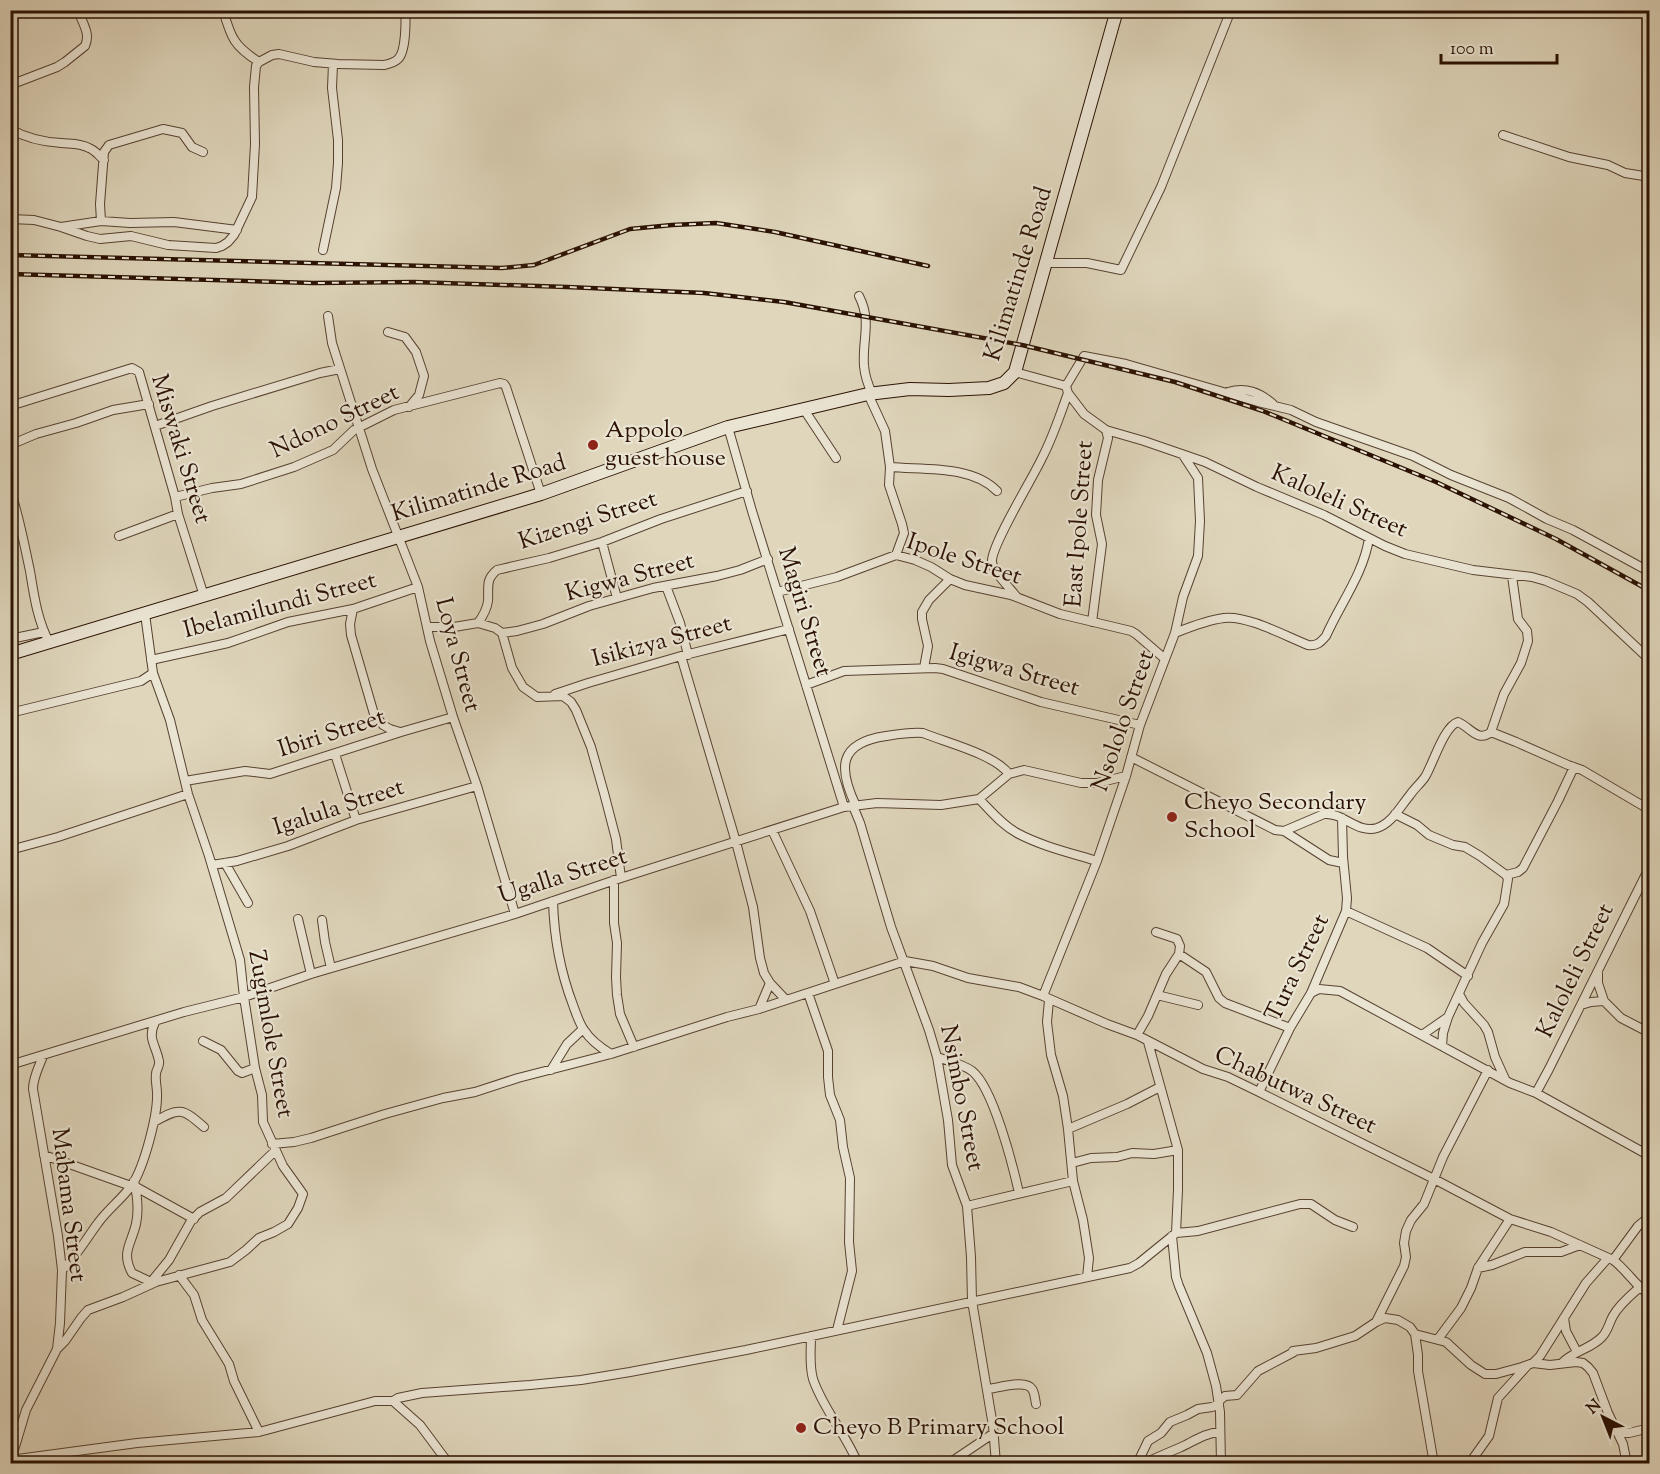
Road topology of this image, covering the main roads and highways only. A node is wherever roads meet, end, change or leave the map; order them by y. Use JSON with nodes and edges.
{"nodes":[{"id":1,"x":1117,"y":10,"type":"edge"},
{"id":2,"x":10,"y":654,"type":"edge"}],
"edges":[{"from":1,"to":2,"type":"main road","name":"Kilimatinde Road"}]}
